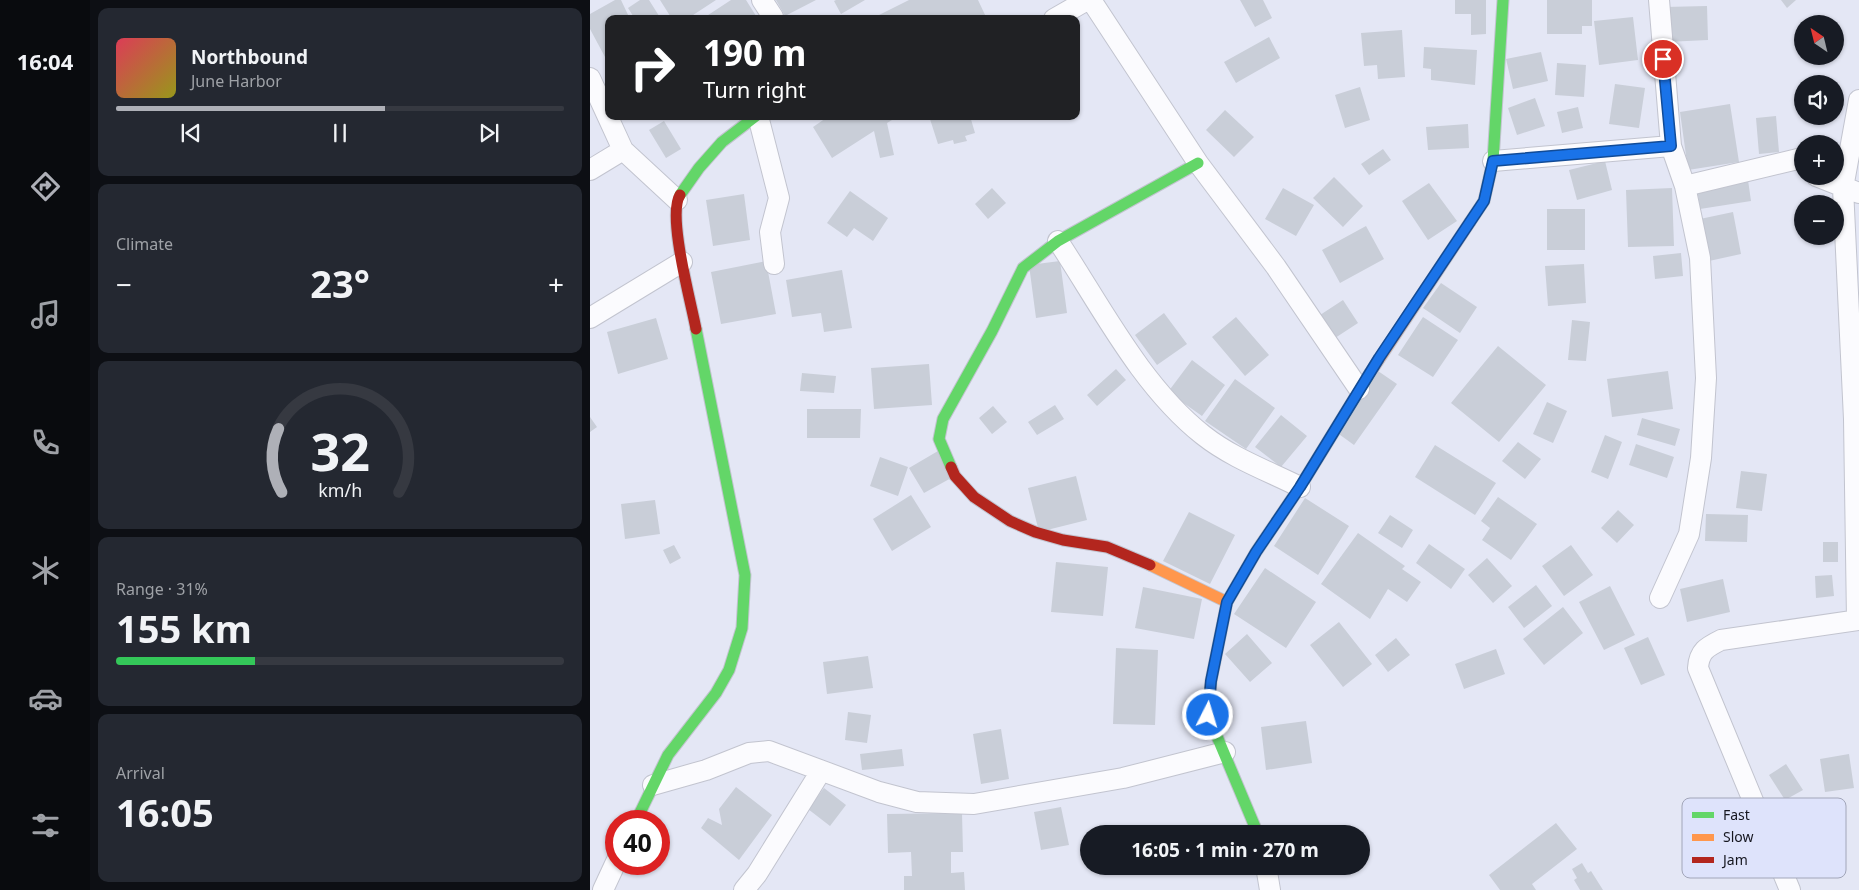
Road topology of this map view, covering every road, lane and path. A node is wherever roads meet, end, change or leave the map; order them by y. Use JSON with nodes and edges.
{"nodes":[{"id":1,"x":1089,"y":0,"type":"edge"},
{"id":2,"x":1503,"y":0,"type":"edge"},
{"id":3,"x":1659,"y":0,"type":"edge"},
{"id":4,"x":1061,"y":15,"type":"edge"},
{"id":5,"x":590,"y":78,"type":"edge"},
{"id":6,"x":1859,"y":100,"type":"edge"},
{"id":7,"x":605,"y":111,"type":"edge"},
{"id":8,"x":609,"y":120,"type":"edge"},
{"id":9,"x":752,"y":120,"type":"edge"},
{"id":10,"x":758,"y":120,"type":"edge"},
{"id":11,"x":1854,"y":128,"type":"junction"},
{"id":12,"x":1844,"y":136,"type":"edge"},
{"id":13,"x":1671,"y":146,"type":"junction"},
{"id":14,"x":623,"y":150,"type":"junction"},
{"id":15,"x":1493,"y":161,"type":"junction"},
{"id":16,"x":1198,"y":163,"type":"junction"},
{"id":17,"x":1794,"y":165,"type":"edge"},
{"id":18,"x":590,"y":170,"type":"edge"},
{"id":19,"x":1837,"y":185,"type":"edge"},
{"id":20,"x":1685,"y":186,"type":"junction"},
{"id":21,"x":1851,"y":191,"type":"edge"},
{"id":22,"x":677,"y":200,"type":"junction"},
{"id":23,"x":1058,"y":240,"type":"junction"},
{"id":24,"x":682,"y":262,"type":"junction"},
{"id":25,"x":774,"y":264,"type":"dead end"},
{"id":26,"x":590,"y":318,"type":"edge"},
{"id":27,"x":1359,"y":389,"type":"junction"},
{"id":28,"x":1300,"y":487,"type":"junction"},
{"id":29,"x":1660,"y":598,"type":"dead end"},
{"id":30,"x":1227,"y":602,"type":"junction"},
{"id":31,"x":1858,"y":620,"type":"edge"},
{"id":32,"x":1225,"y":752,"type":"junction"},
{"id":33,"x":820,"y":771,"type":"junction"},
{"id":34,"x":653,"y":785,"type":"junction"},
{"id":35,"x":1752,"y":798,"type":"edge"},
{"id":36,"x":641,"y":810,"type":"edge"},
{"id":37,"x":1254,"y":825,"type":"edge"},
{"id":38,"x":610,"y":875,"type":"edge"},
{"id":39,"x":1268,"y":875,"type":"edge"},
{"id":40,"x":1785,"y":878,"type":"edge"},
{"id":41,"x":603,"y":890,"type":"edge"},
{"id":42,"x":744,"y":890,"type":"edge"},
{"id":43,"x":1270,"y":890,"type":"edge"},
{"id":44,"x":1790,"y":890,"type":"edge"}],
"edges":[{"from":1,"to":4,"type":"street"},
{"from":1,"to":16,"type":"street"},
{"from":2,"to":15,"type":"street"},
{"from":3,"to":13,"type":"street"},
{"from":5,"to":7,"type":"street"},
{"from":6,"to":11,"type":"street"},
{"from":8,"to":14,"type":"street"},
{"from":9,"to":22,"type":"street"},
{"from":10,"to":25,"type":"street"},
{"from":11,"to":12,"type":"street"},
{"from":11,"to":21,"type":"street"},
{"from":13,"to":15,"type":"street"},
{"from":13,"to":20,"type":"street"},
{"from":14,"to":18,"type":"street"},
{"from":14,"to":22,"type":"street"},
{"from":15,"to":27,"type":"street"},
{"from":16,"to":23,"type":"street"},
{"from":16,"to":27,"type":"street"},
{"from":17,"to":20,"type":"street"},
{"from":19,"to":21,"type":"street"},
{"from":20,"to":29,"type":"street"},
{"from":21,"to":31,"type":"street"},
{"from":22,"to":24,"type":"street"},
{"from":23,"to":28,"type":"street"},
{"from":23,"to":30,"type":"street"},
{"from":24,"to":26,"type":"street"},
{"from":24,"to":34,"type":"street"},
{"from":27,"to":28,"type":"street"},
{"from":28,"to":30,"type":"street"},
{"from":30,"to":32,"type":"street"},
{"from":31,"to":35,"type":"street"},
{"from":32,"to":33,"type":"street"},
{"from":32,"to":37,"type":"street"},
{"from":33,"to":34,"type":"street"},
{"from":33,"to":42,"type":"street"},
{"from":34,"to":36,"type":"street"},
{"from":38,"to":41,"type":"street"},
{"from":39,"to":43,"type":"street"},
{"from":40,"to":44,"type":"street"}]}
